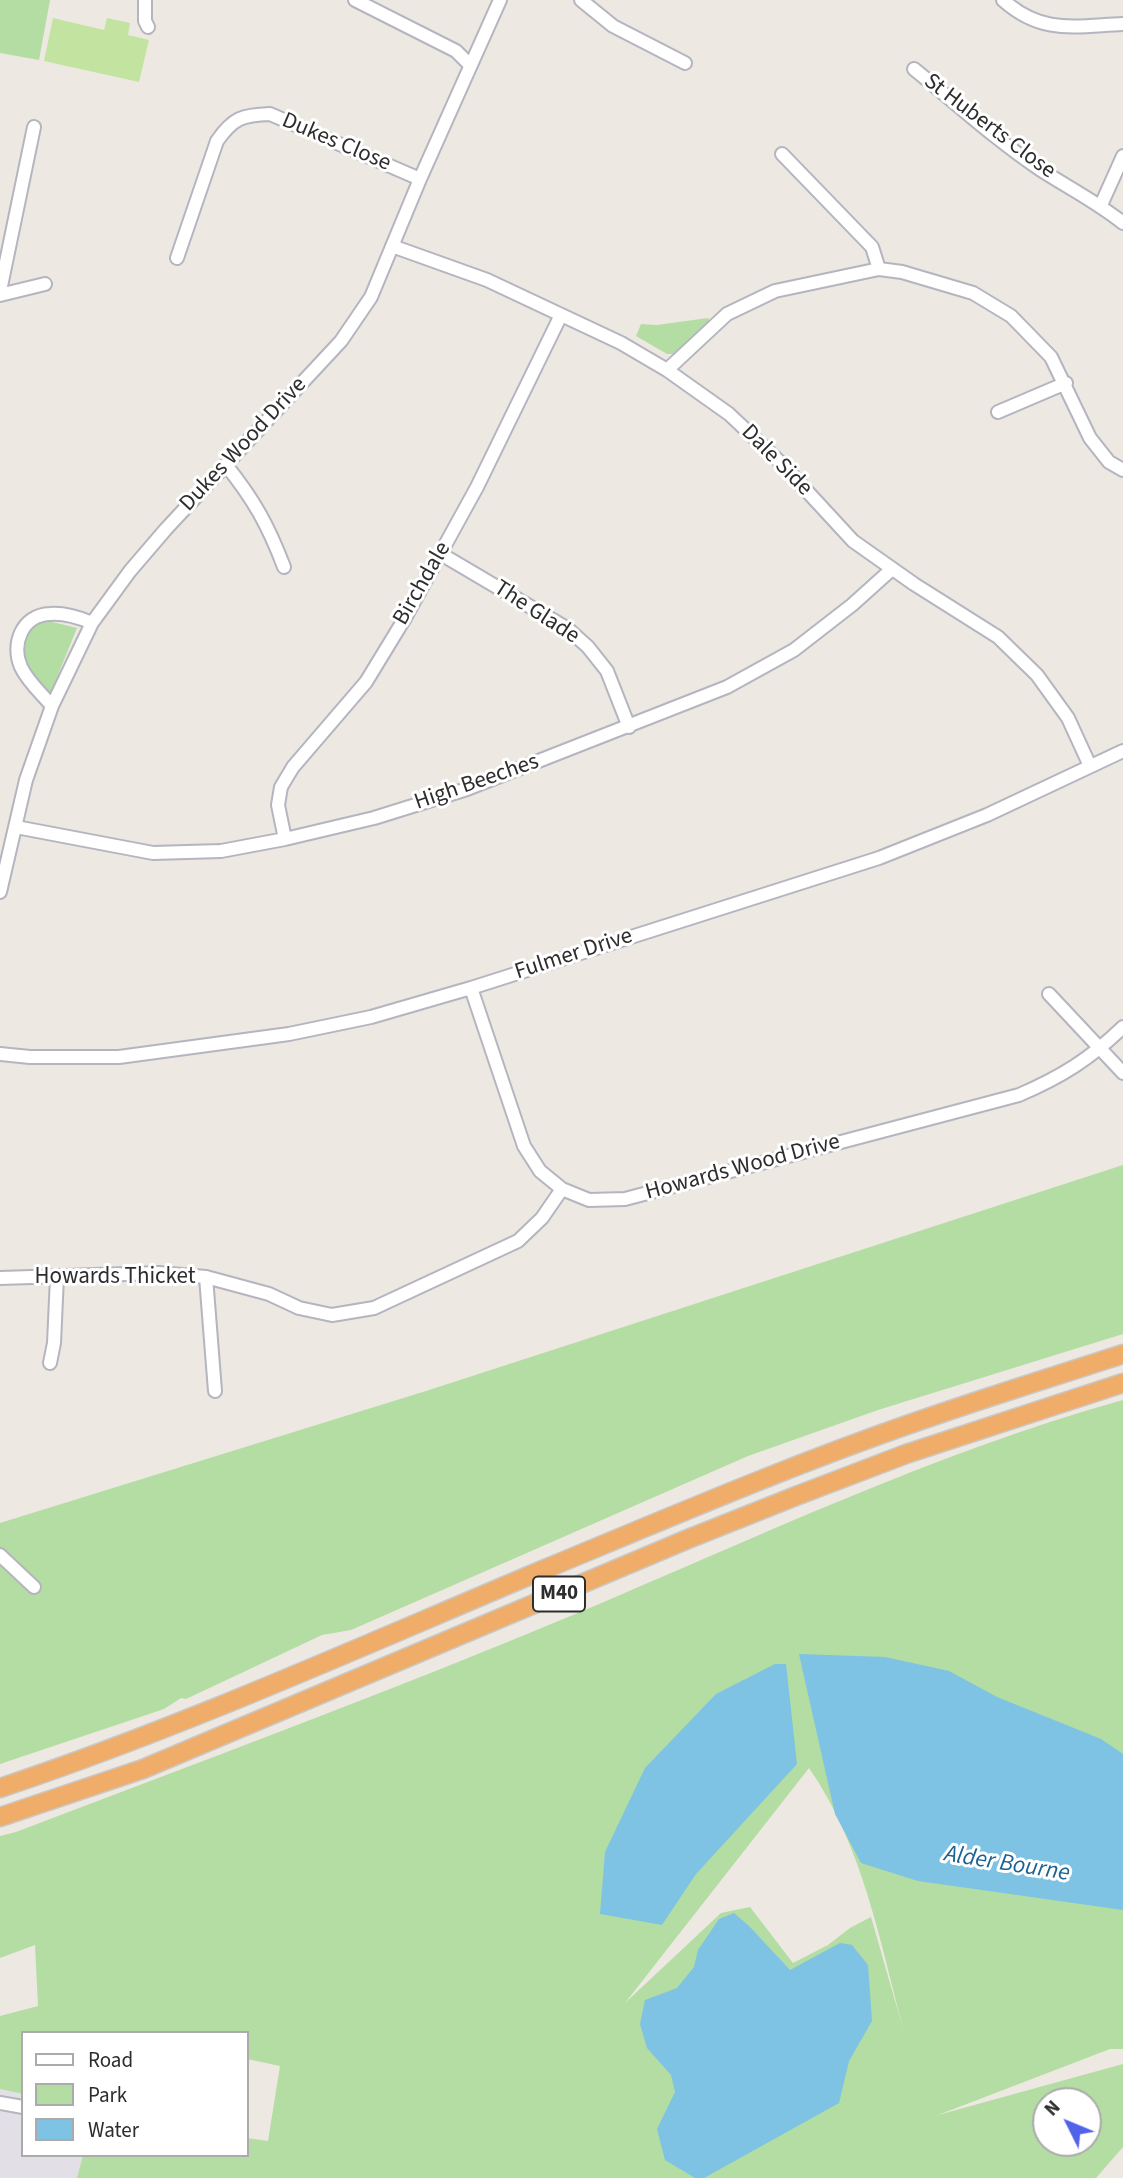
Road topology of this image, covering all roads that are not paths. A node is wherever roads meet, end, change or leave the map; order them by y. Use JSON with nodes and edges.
{"nodes":[{"id":1,"x":145,"y":0,"type":"edge"},
{"id":2,"x":355,"y":0,"type":"edge"},
{"id":3,"x":500,"y":0,"type":"edge"},
{"id":4,"x":581,"y":0,"type":"edge"},
{"id":5,"x":1003,"y":0,"type":"edge"},
{"id":6,"x":1123,"y":24,"type":"edge"},
{"id":7,"x":148,"y":27,"type":"dead end"},
{"id":8,"x":685,"y":63,"type":"dead end"},
{"id":9,"x":470,"y":65,"type":"junction"},
{"id":10,"x":914,"y":69,"type":"dead end"},
{"id":11,"x":34,"y":127,"type":"dead end"},
{"id":12,"x":782,"y":154,"type":"dead end"},
{"id":13,"x":1123,"y":156,"type":"edge"},
{"id":14,"x":420,"y":179,"type":"junction"},
{"id":15,"x":1101,"y":205,"type":"junction"},
{"id":16,"x":1123,"y":223,"type":"edge"},
{"id":17,"x":391,"y":246,"type":"junction"},
{"id":18,"x":177,"y":258,"type":"dead end"},
{"id":19,"x":879,"y":269,"type":"junction"},
{"id":20,"x":46,"y":284,"type":"dead end"},
{"id":21,"x":0,"y":293,"type":"edge"},
{"id":22,"x":561,"y":315,"type":"junction"},
{"id":23,"x":667,"y":370,"type":"junction"},
{"id":24,"x":1066,"y":383,"type":"junction"},
{"id":25,"x":998,"y":412,"type":"dead end"},
{"id":26,"x":226,"y":465,"type":"junction"},
{"id":27,"x":1123,"y":470,"type":"edge"},
{"id":28,"x":441,"y":554,"type":"junction"},
{"id":29,"x":284,"y":567,"type":"dead end"},
{"id":30,"x":892,"y":569,"type":"junction"},
{"id":31,"x":92,"y":623,"type":"junction"},
{"id":32,"x":52,"y":706,"type":"junction"},
{"id":33,"x":629,"y":727,"type":"junction"},
{"id":34,"x":1123,"y":751,"type":"edge"},
{"id":35,"x":1090,"y":766,"type":"junction"},
{"id":36,"x":16,"y":827,"type":"junction"},
{"id":37,"x":285,"y":839,"type":"junction"},
{"id":38,"x":0,"y":892,"type":"edge"},
{"id":39,"x":471,"y":988,"type":"junction"},
{"id":40,"x":1049,"y":994,"type":"dead end"},
{"id":41,"x":1123,"y":1027,"type":"edge"},
{"id":42,"x":1101,"y":1048,"type":"junction"},
{"id":43,"x":0,"y":1054,"type":"edge"},
{"id":44,"x":1123,"y":1073,"type":"edge"},
{"id":45,"x":562,"y":1189,"type":"junction"},
{"id":46,"x":57,"y":1277,"type":"junction"},
{"id":47,"x":206,"y":1277,"type":"junction"},
{"id":48,"x":0,"y":1278,"type":"edge"},
{"id":49,"x":1123,"y":1354,"type":"edge"},
{"id":50,"x":50,"y":1363,"type":"dead end"},
{"id":51,"x":1123,"y":1383,"type":"edge"},
{"id":52,"x":215,"y":1391,"type":"dead end"},
{"id":53,"x":0,"y":1555,"type":"edge"},
{"id":54,"x":34,"y":1587,"type":"dead end"},
{"id":55,"x":0,"y":1788,"type":"edge"},
{"id":56,"x":0,"y":1817,"type":"edge"},
{"id":57,"x":0,"y":2103,"type":"edge"},
{"id":58,"x":21,"y":2107,"type":"edge"}],
"edges":[{"from":1,"to":7,"type":"street"},
{"from":2,"to":9,"type":"street"},
{"from":3,"to":9,"type":"street","name":"Dukes Wood Drive"},
{"from":4,"to":8,"type":"street"},
{"from":5,"to":6,"type":"street"},
{"from":9,"to":14,"type":"street","name":"Dukes Wood Drive"},
{"from":10,"to":15,"type":"street","name":"St Huberts Close"},
{"from":11,"to":21,"type":"street"},
{"from":12,"to":19,"type":"street"},
{"from":13,"to":15,"type":"street"},
{"from":14,"to":17,"type":"street","name":"Dukes Wood Drive"},
{"from":14,"to":18,"type":"street","name":"Dukes Close"},
{"from":15,"to":16,"type":"street","name":"St Huberts Close"},
{"from":17,"to":22,"type":"street","name":"Dale Side"},
{"from":17,"to":26,"type":"street","name":"Dukes Wood Drive"},
{"from":19,"to":23,"type":"street"},
{"from":19,"to":24,"type":"street"},
{"from":20,"to":21,"type":"street"},
{"from":22,"to":23,"type":"street","name":"Dale Side"},
{"from":22,"to":28,"type":"street","name":"Birchdale"},
{"from":23,"to":30,"type":"street","name":"Dale Side"},
{"from":24,"to":25,"type":"street"},
{"from":24,"to":27,"type":"street"},
{"from":26,"to":29,"type":"street"},
{"from":26,"to":31,"type":"street","name":"Dukes Wood Drive"},
{"from":28,"to":33,"type":"street","name":"The Glade"},
{"from":28,"to":37,"type":"street","name":"Birchdale"},
{"from":30,"to":33,"type":"street","name":"High Beeches"},
{"from":30,"to":35,"type":"street","name":"Dale Side"},
{"from":31,"to":32,"type":"street","name":"Dukes Wood Drive"},
{"from":31,"to":32,"type":"street"},
{"from":32,"to":36,"type":"street","name":"Dukes Wood Drive"},
{"from":33,"to":37,"type":"street","name":"High Beeches"},
{"from":34,"to":35,"type":"street","name":"Fulmer Drive"},
{"from":35,"to":39,"type":"street","name":"Fulmer Drive"},
{"from":36,"to":37,"type":"street","name":"High Beeches"},
{"from":36,"to":38,"type":"street","name":"Dukes Wood Drive"},
{"from":39,"to":43,"type":"street","name":"Fulmer Drive"},
{"from":39,"to":45,"type":"street","name":"Howards Wood Drive"},
{"from":40,"to":42,"type":"street"},
{"from":41,"to":42,"type":"street","name":"Howards Wood Drive"},
{"from":42,"to":44,"type":"street"},
{"from":42,"to":45,"type":"street","name":"Howards Wood Drive"},
{"from":45,"to":47,"type":"street","name":"Howards Thicket"},
{"from":46,"to":47,"type":"street","name":"Howards Thicket"},
{"from":46,"to":48,"type":"street","name":"Howards Thicket"},
{"from":46,"to":50,"type":"street"},
{"from":47,"to":52,"type":"street"},
{"from":49,"to":55,"type":"highway","number":"M40"},
{"from":51,"to":56,"type":"highway","number":"M40"},
{"from":53,"to":54,"type":"street"},
{"from":57,"to":58,"type":"street"}]}
